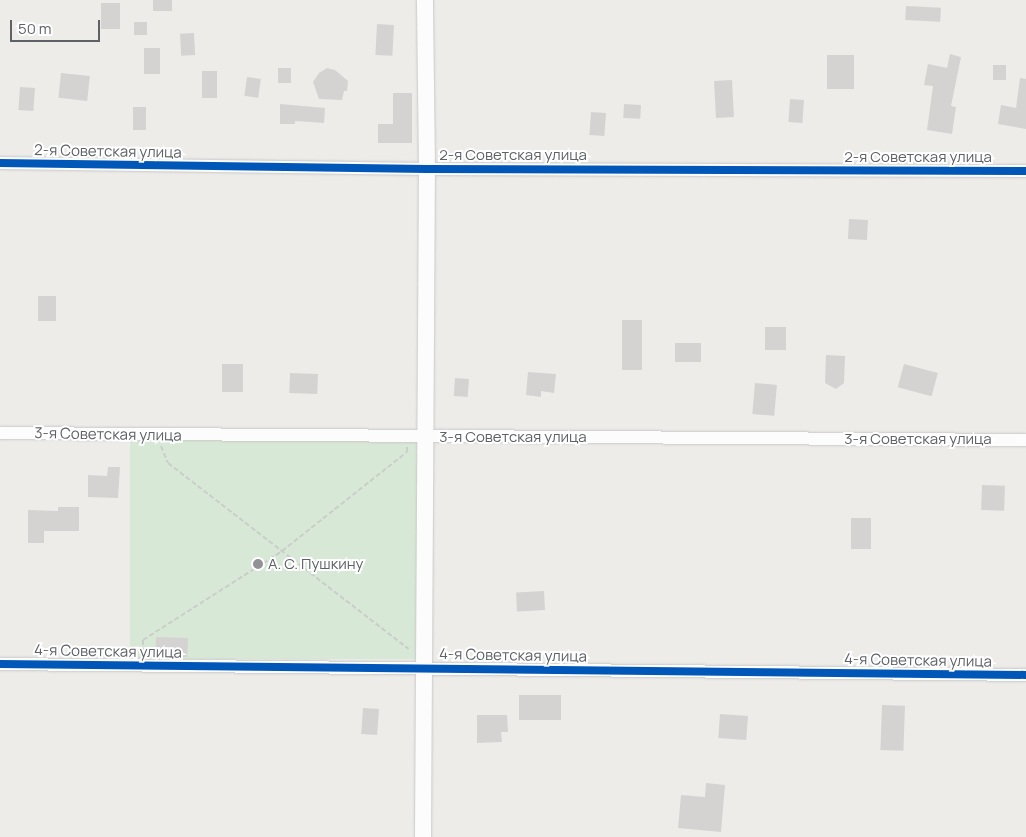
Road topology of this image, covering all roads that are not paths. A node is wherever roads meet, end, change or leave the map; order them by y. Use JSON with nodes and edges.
{"nodes":[{"id":1,"x":425,"y":0,"type":"edge"},
{"id":2,"x":0,"y":163,"type":"edge"},
{"id":3,"x":427,"y":169,"type":"junction"},
{"id":4,"x":1026,"y":171,"type":"edge"},
{"id":5,"x":0,"y":433,"type":"edge"},
{"id":6,"x":424,"y":437,"type":"junction"},
{"id":7,"x":1026,"y":440,"type":"edge"},
{"id":8,"x":0,"y":664,"type":"edge"},
{"id":9,"x":417,"y":668,"type":"junction"},
{"id":10,"x":1026,"y":675,"type":"edge"},
{"id":11,"x":423,"y":837,"type":"edge"}],
"edges":[{"from":1,"to":3,"type":"street"},
{"from":2,"to":3,"type":"street","name":"2-я Советская улица"},
{"from":3,"to":4,"type":"street","name":"2-я Советская улица"},
{"from":3,"to":6,"type":"street"},
{"from":5,"to":6,"type":"street","name":"3-я Советская улица"},
{"from":6,"to":7,"type":"street","name":"3-я Советская улица"},
{"from":6,"to":9,"type":"street"},
{"from":8,"to":9,"type":"street","name":"4-я Советская улица"},
{"from":9,"to":10,"type":"street","name":"4-я Советская улица"},
{"from":9,"to":11,"type":"street"}]}
